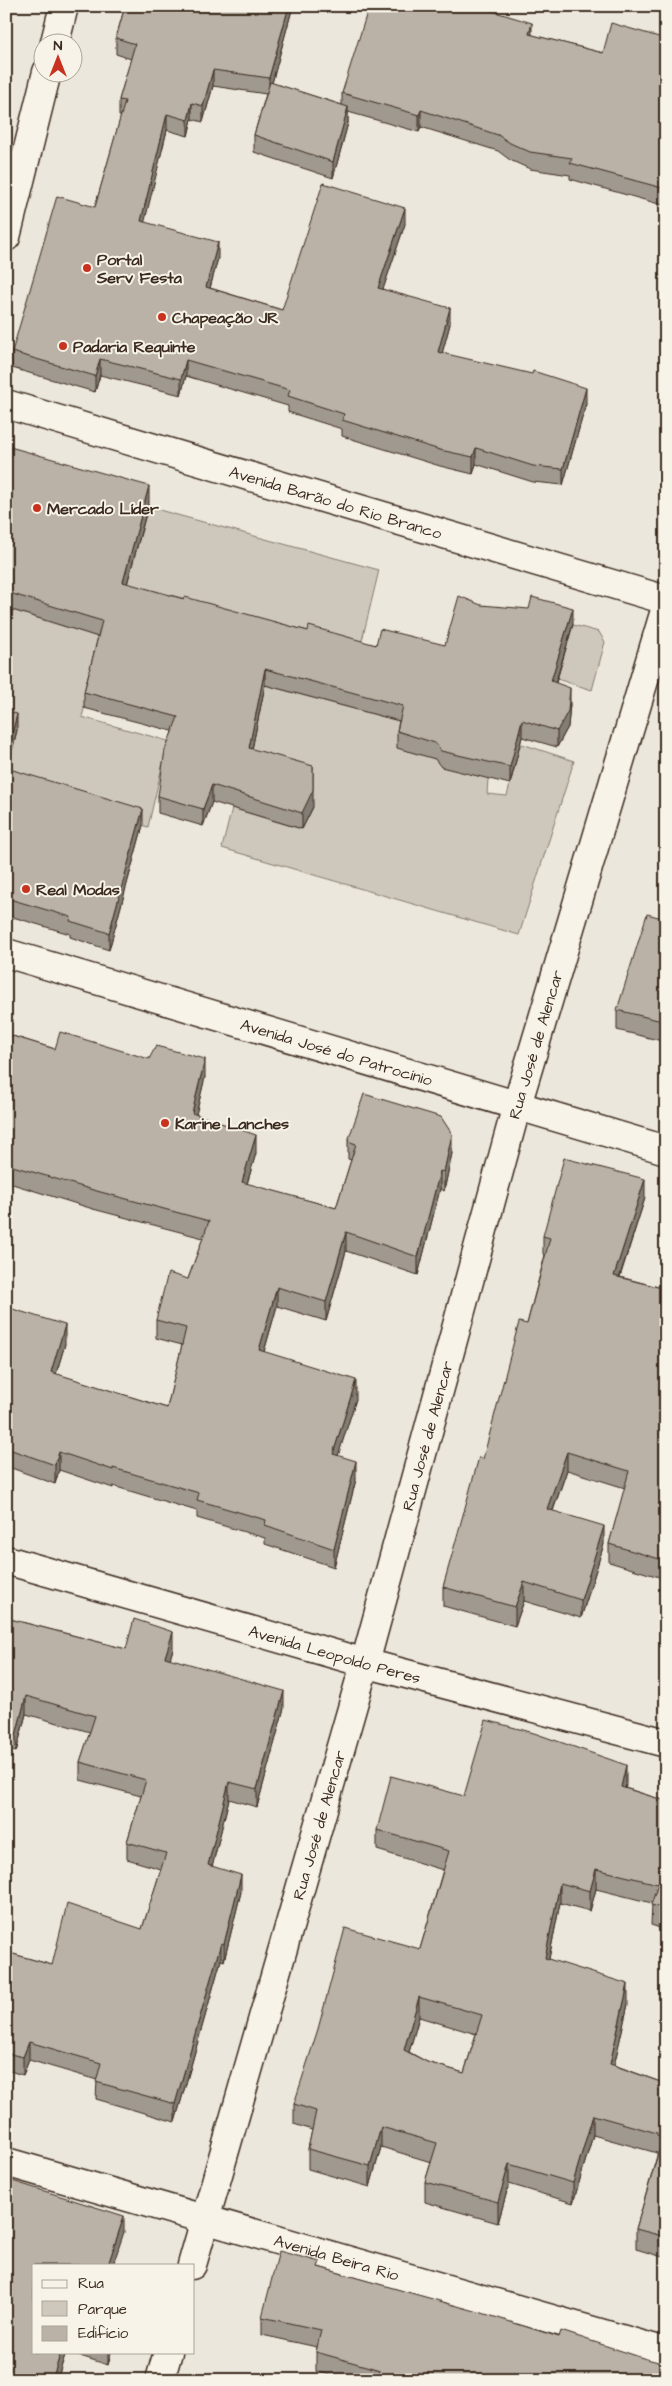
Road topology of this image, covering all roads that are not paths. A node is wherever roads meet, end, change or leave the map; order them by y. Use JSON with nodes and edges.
{"nodes":[{"id":1,"x":64,"y":6,"type":"edge"},
{"id":2,"x":58,"y":32,"type":"edge"},
{"id":3,"x":45,"y":82,"type":"edge"},
{"id":4,"x":6,"y":237,"type":"edge"},
{"id":5,"x":6,"y":404,"type":"edge"},
{"id":6,"x":666,"y":600,"type":"edge"},
{"id":7,"x":666,"y":607,"type":"edge"},
{"id":8,"x":6,"y":954,"type":"edge"},
{"id":9,"x":517,"y":1105,"type":"junction"},
{"id":10,"x":666,"y":1150,"type":"edge"},
{"id":11,"x":6,"y":1560,"type":"edge"},
{"id":12,"x":365,"y":1663,"type":"junction"},
{"id":13,"x":666,"y":1743,"type":"edge"},
{"id":14,"x":6,"y":2162,"type":"edge"},
{"id":15,"x":205,"y":2218,"type":"junction"},
{"id":16,"x":192,"y":2264,"type":"edge"},
{"id":17,"x":666,"y":2352,"type":"edge"},
{"id":18,"x":167,"y":2354,"type":"edge"},
{"id":19,"x":160,"y":2380,"type":"edge"}],
"edges":[{"from":1,"to":2,"type":"street"},
{"from":3,"to":4,"type":"street"},
{"from":5,"to":6,"type":"street","name":"Avenida Barão do Rio Branco"},
{"from":7,"to":9,"type":"street","name":"Rua José de Alencar"},
{"from":8,"to":9,"type":"street","name":"Avenida José do Patrocínio"},
{"from":9,"to":10,"type":"street","name":"Avenida José do Patrocínio"},
{"from":9,"to":12,"type":"street","name":"Rua José de Alencar"},
{"from":11,"to":12,"type":"street","name":"Avenida Leopoldo Peres"},
{"from":12,"to":13,"type":"street","name":"Avenida Leopoldo Peres"},
{"from":12,"to":15,"type":"street","name":"Rua José de Alencar"},
{"from":14,"to":15,"type":"street","name":"Avenida Beira Rio"},
{"from":15,"to":16,"type":"street","name":"Rua José de Alencar"},
{"from":15,"to":17,"type":"street","name":"Avenida Beira Rio"},
{"from":18,"to":19,"type":"street"}]}
